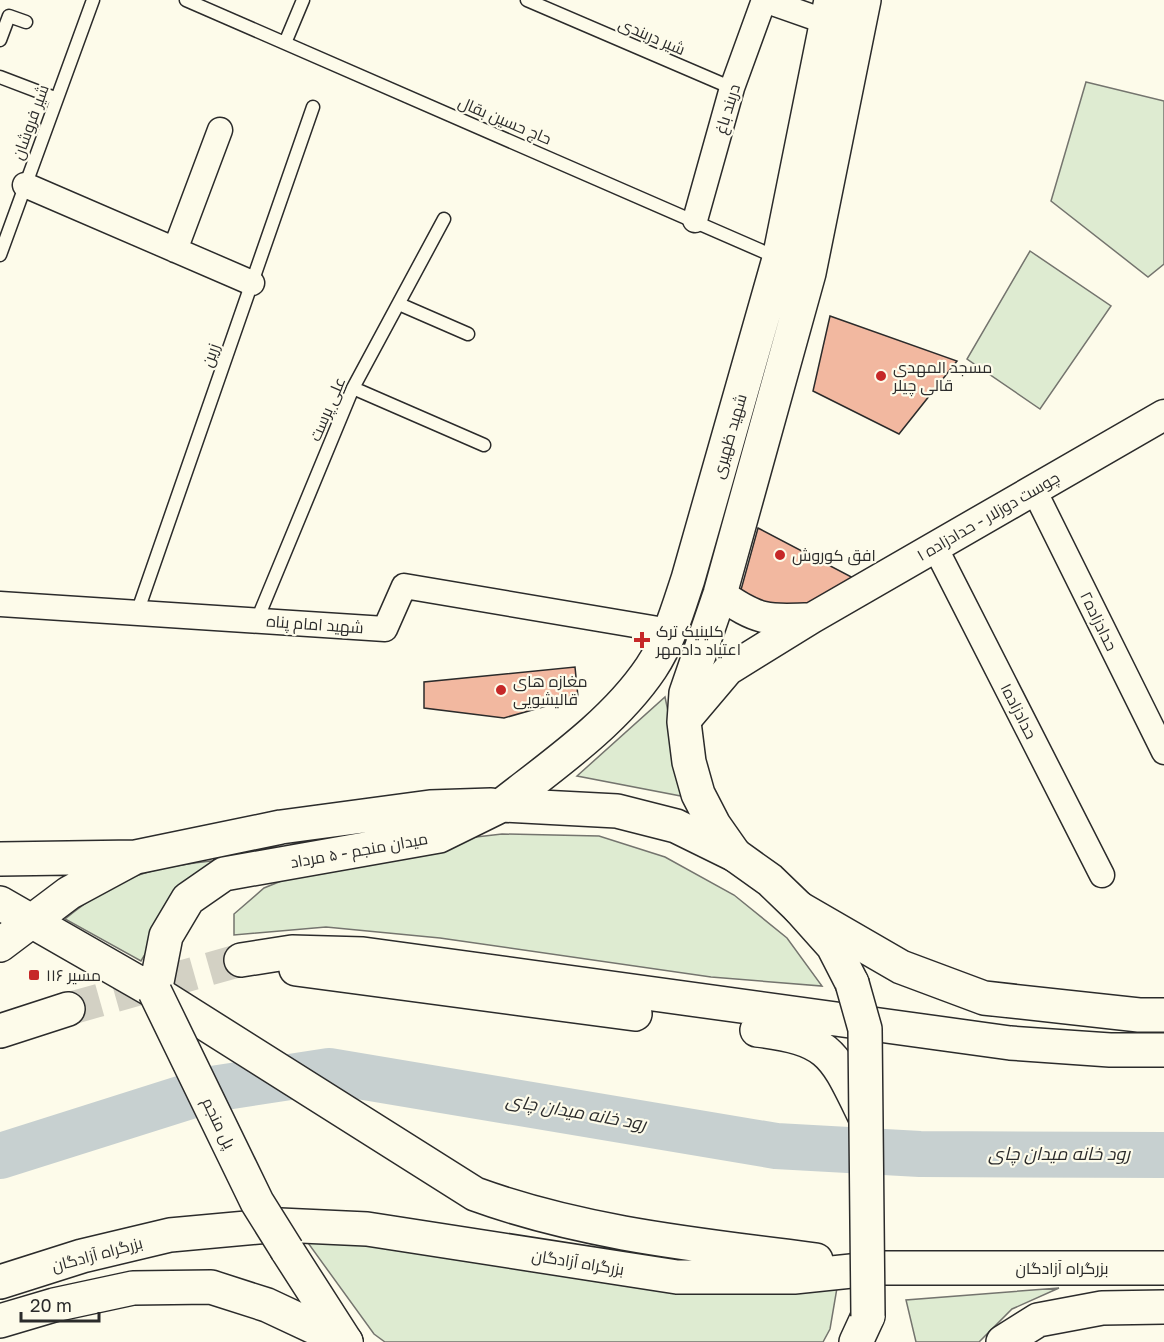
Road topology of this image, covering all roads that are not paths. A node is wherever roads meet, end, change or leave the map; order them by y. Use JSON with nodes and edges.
{"nodes":[{"id":1,"x":93,"y":0,"type":"edge"},
{"id":2,"x":186,"y":0,"type":"edge"},
{"id":3,"x":303,"y":0,"type":"edge"},
{"id":4,"x":527,"y":0,"type":"edge"},
{"id":5,"x":764,"y":0,"type":"edge"},
{"id":6,"x":864,"y":0,"type":"edge"},
{"id":7,"x":829,"y":11,"type":"edge"},
{"id":8,"x":26,"y":22,"type":"dead end"},
{"id":9,"x":857,"y":33,"type":"junction"},
{"id":10,"x":0,"y":40,"type":"edge"},
{"id":11,"x":285,"y":43,"type":"junction"},
{"id":12,"x":0,"y":77,"type":"edge"},
{"id":13,"x":732,"y":88,"type":"junction"},
{"id":14,"x":55,"y":98,"type":"junction"},
{"id":15,"x":313,"y":107,"type":"dead end"},
{"id":16,"x":220,"y":130,"type":"dead end"},
{"id":17,"x":25,"y":185,"type":"junction"},
{"id":18,"x":444,"y":219,"type":"dead end"},
{"id":19,"x":695,"y":220,"type":"junction"},
{"id":20,"x":5,"y":224,"type":"edge"},
{"id":21,"x":175,"y":250,"type":"junction"},
{"id":22,"x":0,"y":255,"type":"edge"},
{"id":23,"x":794,"y":266,"type":"junction"},
{"id":24,"x":252,"y":283,"type":"junction"},
{"id":25,"x":399,"y":303,"type":"junction"},
{"id":26,"x":468,"y":334,"type":"dead end"},
{"id":27,"x":353,"y":388,"type":"junction"},
{"id":28,"x":1164,"y":415,"type":"edge"},
{"id":29,"x":484,"y":446,"type":"dead end"},
{"id":30,"x":1034,"y":490,"type":"junction"},
{"id":31,"x":935,"y":547,"type":"junction"},
{"id":32,"x":720,"y":594,"type":"junction"},
{"id":33,"x":0,"y":604,"type":"edge"},
{"id":34,"x":137,"y":613,"type":"junction"},
{"id":35,"x":812,"y":618,"type":"junction"},
{"id":36,"x":257,"y":620,"type":"junction"},
{"id":37,"x":670,"y":631,"type":"junction"},
{"id":38,"x":684,"y":722,"type":"junction"},
{"id":39,"x":1164,"y":752,"type":"edge"},
{"id":40,"x":502,"y":805,"type":"junction"},
{"id":41,"x":735,"y":855,"type":"junction"},
{"id":42,"x":136,"y":857,"type":"junction"},
{"id":43,"x":0,"y":859,"type":"edge"},
{"id":44,"x":1102,"y":875,"type":"dead end"},
{"id":45,"x":0,"y":903,"type":"edge"},
{"id":46,"x":799,"y":908,"type":"junction"},
{"id":47,"x":31,"y":922,"type":"junction"},
{"id":48,"x":0,"y":945,"type":"edge"},
{"id":49,"x":155,"y":992,"type":"junction"},
{"id":50,"x":68,"y":1009,"type":"tunnel mouth"},
{"id":51,"x":1164,"y":1015,"type":"edge"},
{"id":52,"x":0,"y":1031,"type":"edge"},
{"id":53,"x":1164,"y":1050,"type":"edge"},
{"id":54,"x":865,"y":1117,"type":"junction"},
{"id":55,"x":880,"y":1268,"type":"junction"},
{"id":56,"x":1164,"y":1268,"type":"edge"},
{"id":57,"x":0,"y":1282,"type":"edge"},
{"id":58,"x":1164,"y":1307,"type":"edge"},
{"id":59,"x":0,"y":1320,"type":"edge"},
{"id":60,"x":867,"y":1333,"type":"edge"},
{"id":61,"x":346,"y":1342,"type":"edge"},
{"id":62,"x":1003,"y":1342,"type":"edge"}],
"edges":[{"from":1,"to":14,"type":"lane","name":"شیر فروشان"},
{"from":2,"to":11,"type":"lane","name":"حاج حسین بقال"},
{"from":3,"to":11,"type":"lane"},
{"from":4,"to":13,"type":"lane","name":"شیر دربندی"},
{"from":5,"to":7,"type":"street","name":"دربند باغ"},
{"from":5,"to":13,"type":"street","name":"دربند باغ"},
{"from":6,"to":9,"type":"main road","name":"شهید ظهیری"},
{"from":7,"to":9,"type":"street","name":"دربند باغ"},
{"from":7,"to":23,"type":"main road","name":"شهید ظهیری"},
{"from":8,"to":10,"type":"lane"},
{"from":9,"to":23,"type":"main road","name":"شهید ظهیری"},
{"from":11,"to":19,"type":"lane","name":"حاج حسین بقال"},
{"from":12,"to":14,"type":"lane"},
{"from":13,"to":19,"type":"street","name":"دربند باغ"},
{"from":14,"to":17,"type":"lane","name":"شیر فروشان"},
{"from":15,"to":24,"type":"lane","name":"زرین"},
{"from":16,"to":21,"type":"street"},
{"from":17,"to":20,"type":"lane","name":"شیر فروشان"},
{"from":17,"to":21,"type":"street"},
{"from":18,"to":25,"type":"lane","name":"علی پرست"},
{"from":19,"to":23,"type":"lane","name":"حاج حسین بقال"},
{"from":20,"to":22,"type":"lane","name":"شیر فروشان"},
{"from":21,"to":24,"type":"street"},
{"from":23,"to":32,"type":"main road","name":"شهید ظهیری"},
{"from":23,"to":37,"type":"main road","name":"شهید ظهیری"},
{"from":24,"to":34,"type":"lane","name":"زرین"},
{"from":25,"to":26,"type":"lane"},
{"from":25,"to":27,"type":"lane","name":"علی پرست"},
{"from":27,"to":29,"type":"lane"},
{"from":27,"to":36,"type":"lane","name":"علی پرست"},
{"from":28,"to":30,"type":"street","name":"چوست دوزلار - حدادزاده ۱"},
{"from":30,"to":31,"type":"street","name":"چوست دوزلار - حدادزاده ۱"},
{"from":30,"to":39,"type":"street","name":"حدادزاده۲"},
{"from":31,"to":35,"type":"street","name":"چوست دوزلار - حدادزاده ۱"},
{"from":31,"to":44,"type":"street","name":"حدادزاده۱"},
{"from":32,"to":35,"type":"street"},
{"from":32,"to":38,"type":"main road","name":"شهید ظهیری"},
{"from":33,"to":34,"type":"street","name":"شهید امام پناه"},
{"from":34,"to":36,"type":"street","name":"شهید امام پناه"},
{"from":35,"to":38,"type":"street","name":"چوست دوزلار - حدادزاده ۱"},
{"from":36,"to":37,"type":"street","name":"شهید امام پناه"},
{"from":37,"to":40,"type":"main road","name":"شهید ظهیری"},
{"from":38,"to":41,"type":"main road","name":"شهید ظهیری"},
{"from":40,"to":41,"type":"main road","name":"میدان منجم - ۵ مرداد"},
{"from":40,"to":42,"type":"main road"},
{"from":40,"to":49,"type":"main road","name":"میدان منجم - ۵ مرداد"},
{"from":41,"to":46,"type":"main road","name":"میدان منجم - ۵ مرداد"},
{"from":42,"to":43,"type":"main road"},
{"from":42,"to":47,"type":"main road"},
{"from":45,"to":47,"type":"main road"},
{"from":46,"to":51,"type":"main road"},
{"from":46,"to":54,"type":"main road","name":"میدان منجم - ۵ مرداد","bridge":true},
{"from":47,"to":48,"type":"main road"},
{"from":47,"to":49,"type":"main road"},
{"from":49,"to":55,"type":"main road"},
{"from":49,"to":61,"type":"main road","name":"پل منجم","bridge":true},
{"from":50,"to":52,"type":"main road"},
{"from":53,"to":54,"type":"main road"},
{"from":54,"to":60,"type":"main road","name":"میدان منجم - ۵ مرداد","bridge":true},
{"from":55,"to":56,"type":"main road","name":"بزرگراه آزادگان"},
{"from":55,"to":57,"type":"main road","name":"بزرگراه آزادگان"},
{"from":58,"to":62,"type":"main road"},
{"from":59,"to":61,"type":"main road"}]}
